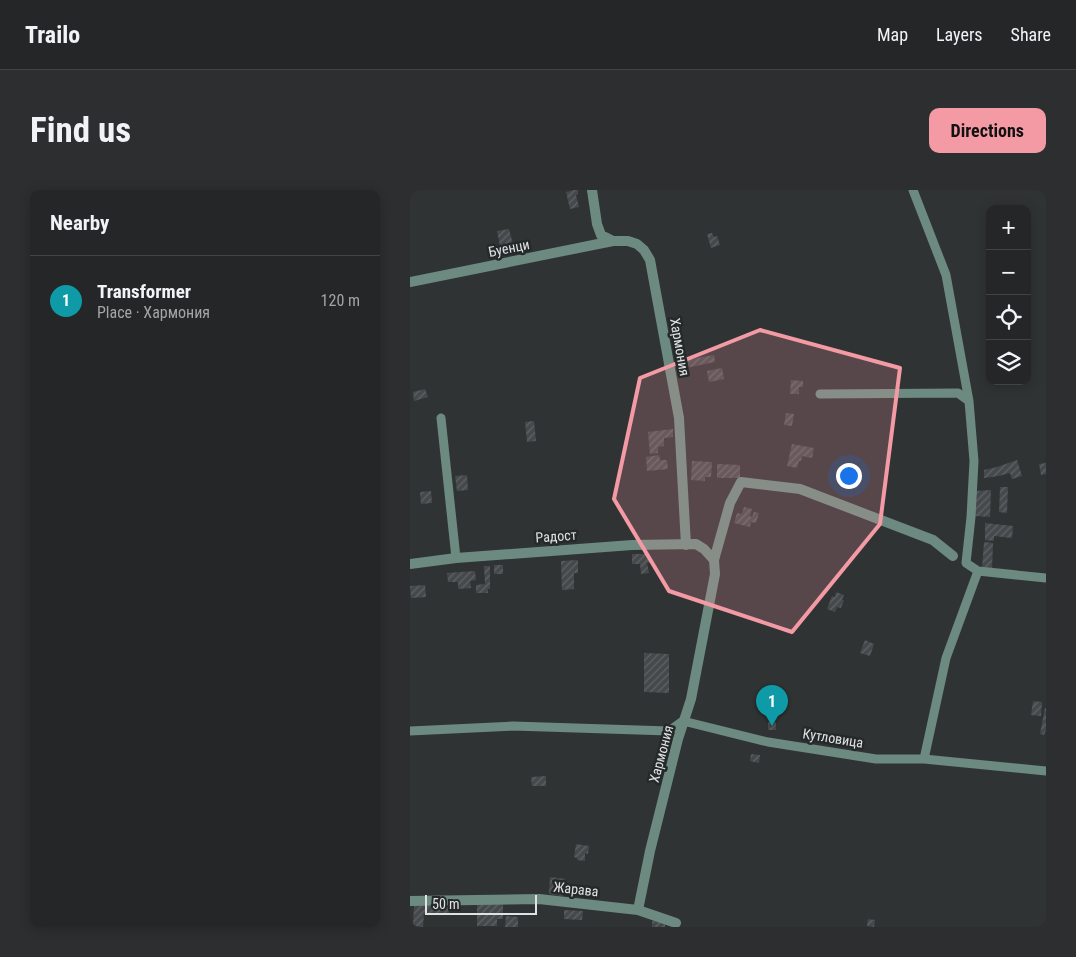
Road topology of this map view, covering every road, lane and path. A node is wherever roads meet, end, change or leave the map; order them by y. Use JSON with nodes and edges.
{"nodes":[{"id":1,"x":592,"y":190,"type":"edge"},
{"id":2,"x":913,"y":190,"type":"edge"},
{"id":3,"x":613,"y":241,"type":"junction"},
{"id":4,"x":410,"y":282,"type":"edge"},
{"id":5,"x":820,"y":394,"type":"dead end"},
{"id":6,"x":969,"y":401,"type":"junction"},
{"id":7,"x":441,"y":418,"type":"dead end"},
{"id":8,"x":686,"y":545,"type":"junction"},
{"id":9,"x":953,"y":556,"type":"dead end"},
{"id":10,"x":456,"y":558,"type":"junction"},
{"id":11,"x":714,"y":560,"type":"junction"},
{"id":12,"x":410,"y":564,"type":"edge"},
{"id":13,"x":978,"y":571,"type":"junction"},
{"id":14,"x":1046,"y":578,"type":"edge"},
{"id":15,"x":683,"y":721,"type":"junction"},
{"id":16,"x":410,"y":731,"type":"edge"},
{"id":17,"x":924,"y":759,"type":"junction"},
{"id":18,"x":1046,"y":771,"type":"edge"},
{"id":19,"x":410,"y":901,"type":"edge"},
{"id":20,"x":638,"y":910,"type":"junction"},
{"id":21,"x":676,"y":922,"type":"dead end"}],
"edges":[{"from":1,"to":3,"type":"street"},
{"from":2,"to":6,"type":"lane"},
{"from":3,"to":4,"type":"street","name":"Буенци"},
{"from":3,"to":8,"type":"street","name":"Хармония"},
{"from":5,"to":6,"type":"lane"},
{"from":6,"to":13,"type":"lane"},
{"from":7,"to":10,"type":"lane"},
{"from":8,"to":10,"type":"street","name":"Радост"},
{"from":8,"to":11,"type":"street","name":"Радост"},
{"from":9,"to":11,"type":"street","name":"Хармония"},
{"from":10,"to":12,"type":"street","name":"Радост"},
{"from":11,"to":15,"type":"street","name":"Хармония"},
{"from":13,"to":14,"type":"lane"},
{"from":13,"to":17,"type":"lane"},
{"from":15,"to":16,"type":"lane"},
{"from":15,"to":17,"type":"lane","name":"Кутловица"},
{"from":15,"to":20,"type":"street","name":"Хармония"},
{"from":17,"to":18,"type":"lane","name":"Кутловица"},
{"from":19,"to":20,"type":"street","name":"Жарава"},
{"from":20,"to":21,"type":"street","name":"Жарава"}]}
